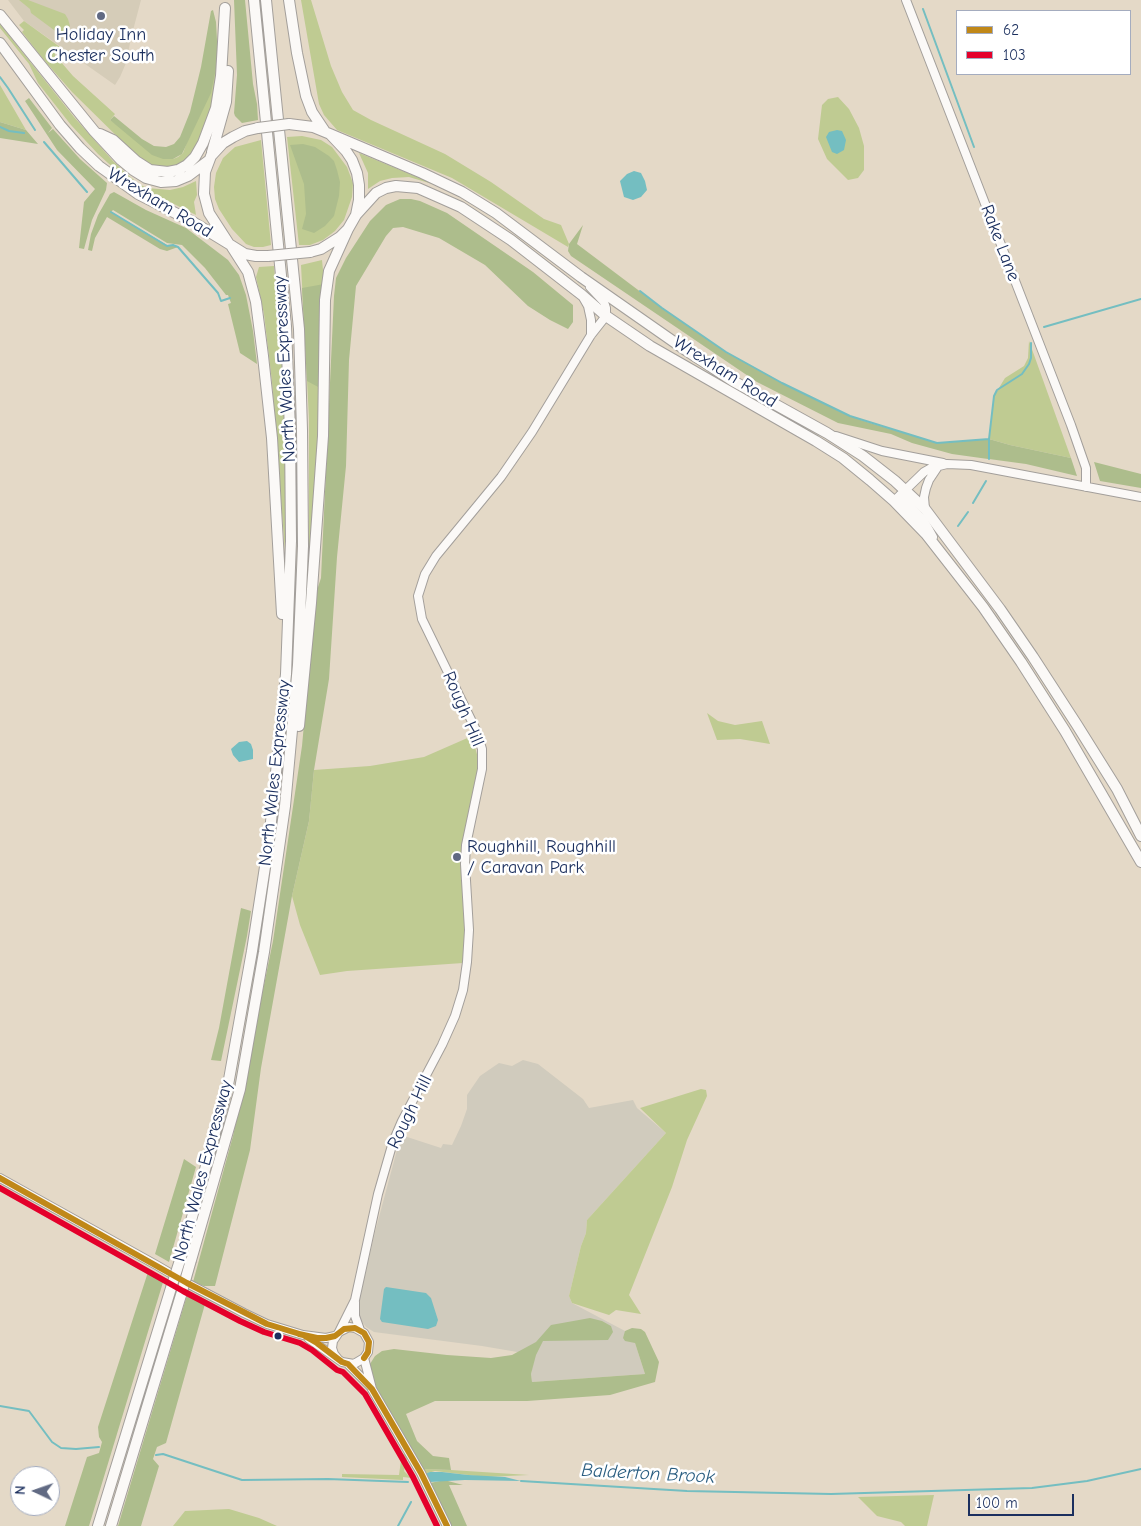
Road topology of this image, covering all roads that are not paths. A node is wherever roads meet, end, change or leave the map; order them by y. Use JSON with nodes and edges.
{"nodes":[{"id":1,"x":254,"y":0,"type":"edge"},
{"id":2,"x":266,"y":0,"type":"edge"},
{"id":3,"x":289,"y":0,"type":"edge"},
{"id":4,"x":906,"y":0,"type":"edge"},
{"id":5,"x":225,"y":4,"type":"edge"},
{"id":6,"x":0,"y":15,"type":"edge"},
{"id":7,"x":0,"y":43,"type":"edge"},
{"id":8,"x":94,"y":131,"type":"junction"},
{"id":9,"x":327,"y":132,"type":"junction"},
{"id":10,"x":209,"y":158,"type":"junction"},
{"id":11,"x":356,"y":215,"type":"junction"},
{"id":12,"x":348,"y":229,"type":"junction"},
{"id":13,"x":230,"y":246,"type":"junction"},
{"id":14,"x":580,"y":277,"type":"junction"},
{"id":15,"x":582,"y":295,"type":"junction"},
{"id":16,"x":606,"y":316,"type":"junction"},
{"id":17,"x":591,"y":335,"type":"junction"},
{"id":18,"x":827,"y":433,"type":"junction"},
{"id":19,"x":943,"y":464,"type":"junction"},
{"id":20,"x":1086,"y":487,"type":"junction"},
{"id":21,"x":900,"y":496,"type":"junction"},
{"id":22,"x":1141,"y":497,"type":"edge"},
{"id":23,"x":925,"y":509,"type":"junction"},
{"id":24,"x":283,"y":709,"type":"junction"},
{"id":25,"x":285,"y":806,"type":"junction"},
{"id":26,"x":1141,"y":836,"type":"edge"},
{"id":27,"x":1141,"y":862,"type":"edge"},
{"id":28,"x":0,"y":1178,"type":"edge"},
{"id":29,"x":355,"y":1300,"type":"junction"},
{"id":30,"x":360,"y":1330,"type":"junction"},
{"id":31,"x":337,"y":1334,"type":"junction"},
{"id":32,"x":303,"y":1335,"type":"junction"},
{"id":33,"x":364,"y":1358,"type":"junction"},
{"id":34,"x":338,"y":1359,"type":"junction"},
{"id":35,"x":348,"y":1364,"type":"junction"},
{"id":36,"x":372,"y":1388,"type":"junction"},
{"id":37,"x":98,"y":1526,"type":"edge"},
{"id":38,"x":111,"y":1526,"type":"edge"},
{"id":39,"x":447,"y":1526,"type":"edge"}],
"edges":[{"from":1,"to":24,"type":"highway","name":"North Wales Expressway"},
{"from":2,"to":25,"type":"highway","name":"North Wales Expressway"},
{"from":3,"to":9,"type":"highway"},
{"from":4,"to":20,"type":"street","name":"Rake Lane"},
{"from":5,"to":8,"type":"highway"},
{"from":5,"to":10,"type":"highway"},
{"from":6,"to":8,"type":"highway","name":"Wrexham Road"},
{"from":7,"to":13,"type":"highway","name":"Wrexham Road"},
{"from":8,"to":10,"type":"highway","name":"Wrexham Road"},
{"from":9,"to":10,"type":"highway","bridge":true},
{"from":9,"to":11,"type":"highway"},
{"from":9,"to":14,"type":"highway","name":"Wrexham Road"},
{"from":10,"to":13,"type":"highway"},
{"from":11,"to":12,"type":"highway"},
{"from":11,"to":15,"type":"highway","name":"Wrexham Road"},
{"from":12,"to":13,"type":"highway","bridge":true},
{"from":12,"to":25,"type":"highway"},
{"from":13,"to":24,"type":"highway"},
{"from":14,"to":16,"type":"street"},
{"from":14,"to":18,"type":"highway","name":"Wrexham Road"},
{"from":15,"to":16,"type":"highway","name":"Wrexham Road"},
{"from":15,"to":17,"type":"street"},
{"from":16,"to":17,"type":"street","name":"Rough Hill"},
{"from":16,"to":21,"type":"highway","name":"Wrexham Road"},
{"from":17,"to":29,"type":"street","name":"Rough Hill"},
{"from":18,"to":19,"type":"street"},
{"from":18,"to":21,"type":"highway","name":"Wrexham Road"},
{"from":19,"to":20,"type":"street"},
{"from":19,"to":21,"type":"street"},
{"from":19,"to":23,"type":"street"},
{"from":20,"to":22,"type":"street"},
{"from":21,"to":23,"type":"highway"},
{"from":21,"to":27,"type":"highway"},
{"from":23,"to":26,"type":"highway"},
{"from":24,"to":37,"type":"highway","name":"North Wales Expressway","bridge":true},
{"from":25,"to":38,"type":"highway","name":"North Wales Expressway","bridge":true},
{"from":28,"to":32,"type":"street"},
{"from":29,"to":30,"type":"street","name":"Rough Hill"},
{"from":29,"to":31,"type":"street","name":"Rough Hill"},
{"from":30,"to":31,"type":"street"},
{"from":30,"to":33,"type":"street"},
{"from":31,"to":32,"type":"street"},
{"from":31,"to":34,"type":"street"},
{"from":32,"to":34,"type":"street"},
{"from":33,"to":35,"type":"street"},
{"from":33,"to":36,"type":"street"},
{"from":34,"to":35,"type":"street"},
{"from":35,"to":36,"type":"street"},
{"from":36,"to":39,"type":"street"}]}
